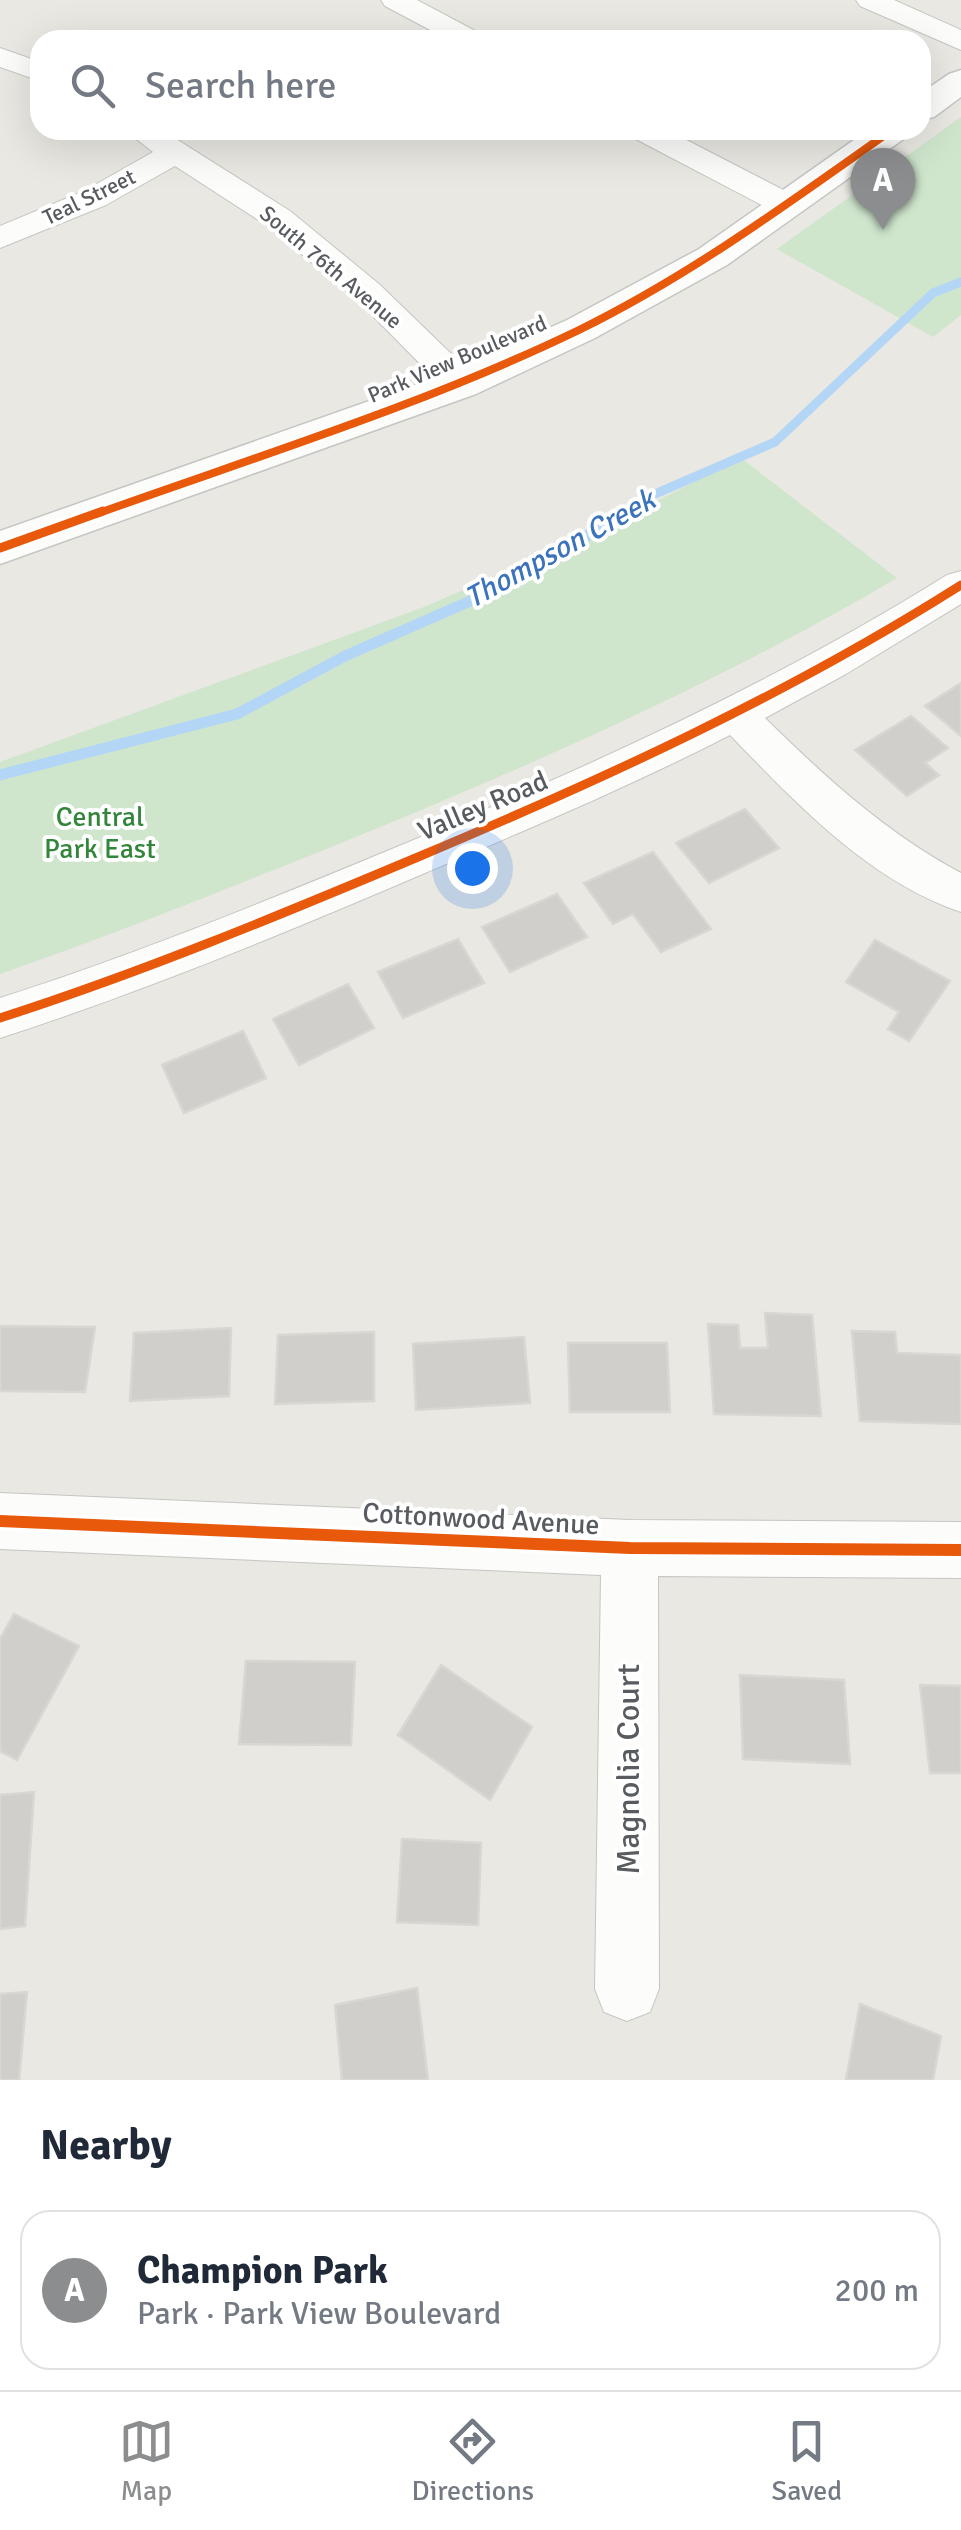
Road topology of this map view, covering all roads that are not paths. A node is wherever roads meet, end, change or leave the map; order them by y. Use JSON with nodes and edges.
{"nodes":[{"id":1,"x":394,"y":0,"type":"edge"},
{"id":2,"x":870,"y":0,"type":"edge"},
{"id":3,"x":452,"y":30,"type":"edge"},
{"id":4,"x":961,"y":40,"type":"edge"},
{"id":5,"x":0,"y":57,"type":"edge"},
{"id":6,"x":30,"y":68,"type":"edge"},
{"id":7,"x":961,"y":81,"type":"edge"},
{"id":8,"x":931,"y":102,"type":"edge"},
{"id":9,"x":157,"y":140,"type":"edge"},
{"id":10,"x":662,"y":140,"type":"edge"},
{"id":11,"x":878,"y":140,"type":"edge"},
{"id":12,"x":176,"y":152,"type":"junction"},
{"id":13,"x":786,"y":205,"type":"junction"},
{"id":14,"x":0,"y":238,"type":"edge"},
{"id":15,"x":461,"y":384,"type":"junction"},
{"id":16,"x":0,"y":548,"type":"edge"},
{"id":17,"x":961,"y":585,"type":"edge"},
{"id":18,"x":736,"y":715,"type":"junction"},
{"id":19,"x":961,"y":894,"type":"edge"},
{"id":20,"x":0,"y":1018,"type":"edge"},
{"id":21,"x":0,"y":1521,"type":"edge"},
{"id":22,"x":630,"y":1548,"type":"junction"},
{"id":23,"x":961,"y":1550,"type":"edge"},
{"id":24,"x":626,"y":1989,"type":"dead end"}],
"edges":[{"from":1,"to":3,"type":"street"},
{"from":2,"to":4,"type":"street"},
{"from":5,"to":6,"type":"street"},
{"from":7,"to":8,"type":"street"},
{"from":9,"to":12,"type":"street","name":"South 76th Avenue"},
{"from":10,"to":13,"type":"street"},
{"from":11,"to":13,"type":"street","name":"Park View Boulevard"},
{"from":12,"to":14,"type":"street","name":"Teal Street"},
{"from":12,"to":15,"type":"street","name":"South 76th Avenue"},
{"from":13,"to":15,"type":"street","name":"Park View Boulevard"},
{"from":15,"to":16,"type":"street","name":"Park View Boulevard"},
{"from":17,"to":18,"type":"street","name":"Valley Road"},
{"from":18,"to":19,"type":"street"},
{"from":18,"to":20,"type":"street","name":"Valley Road"},
{"from":21,"to":22,"type":"street","name":"Cottonwood Avenue"},
{"from":22,"to":23,"type":"street","name":"Cottonwood Avenue"},
{"from":22,"to":24,"type":"street","name":"Magnolia Court"}]}
